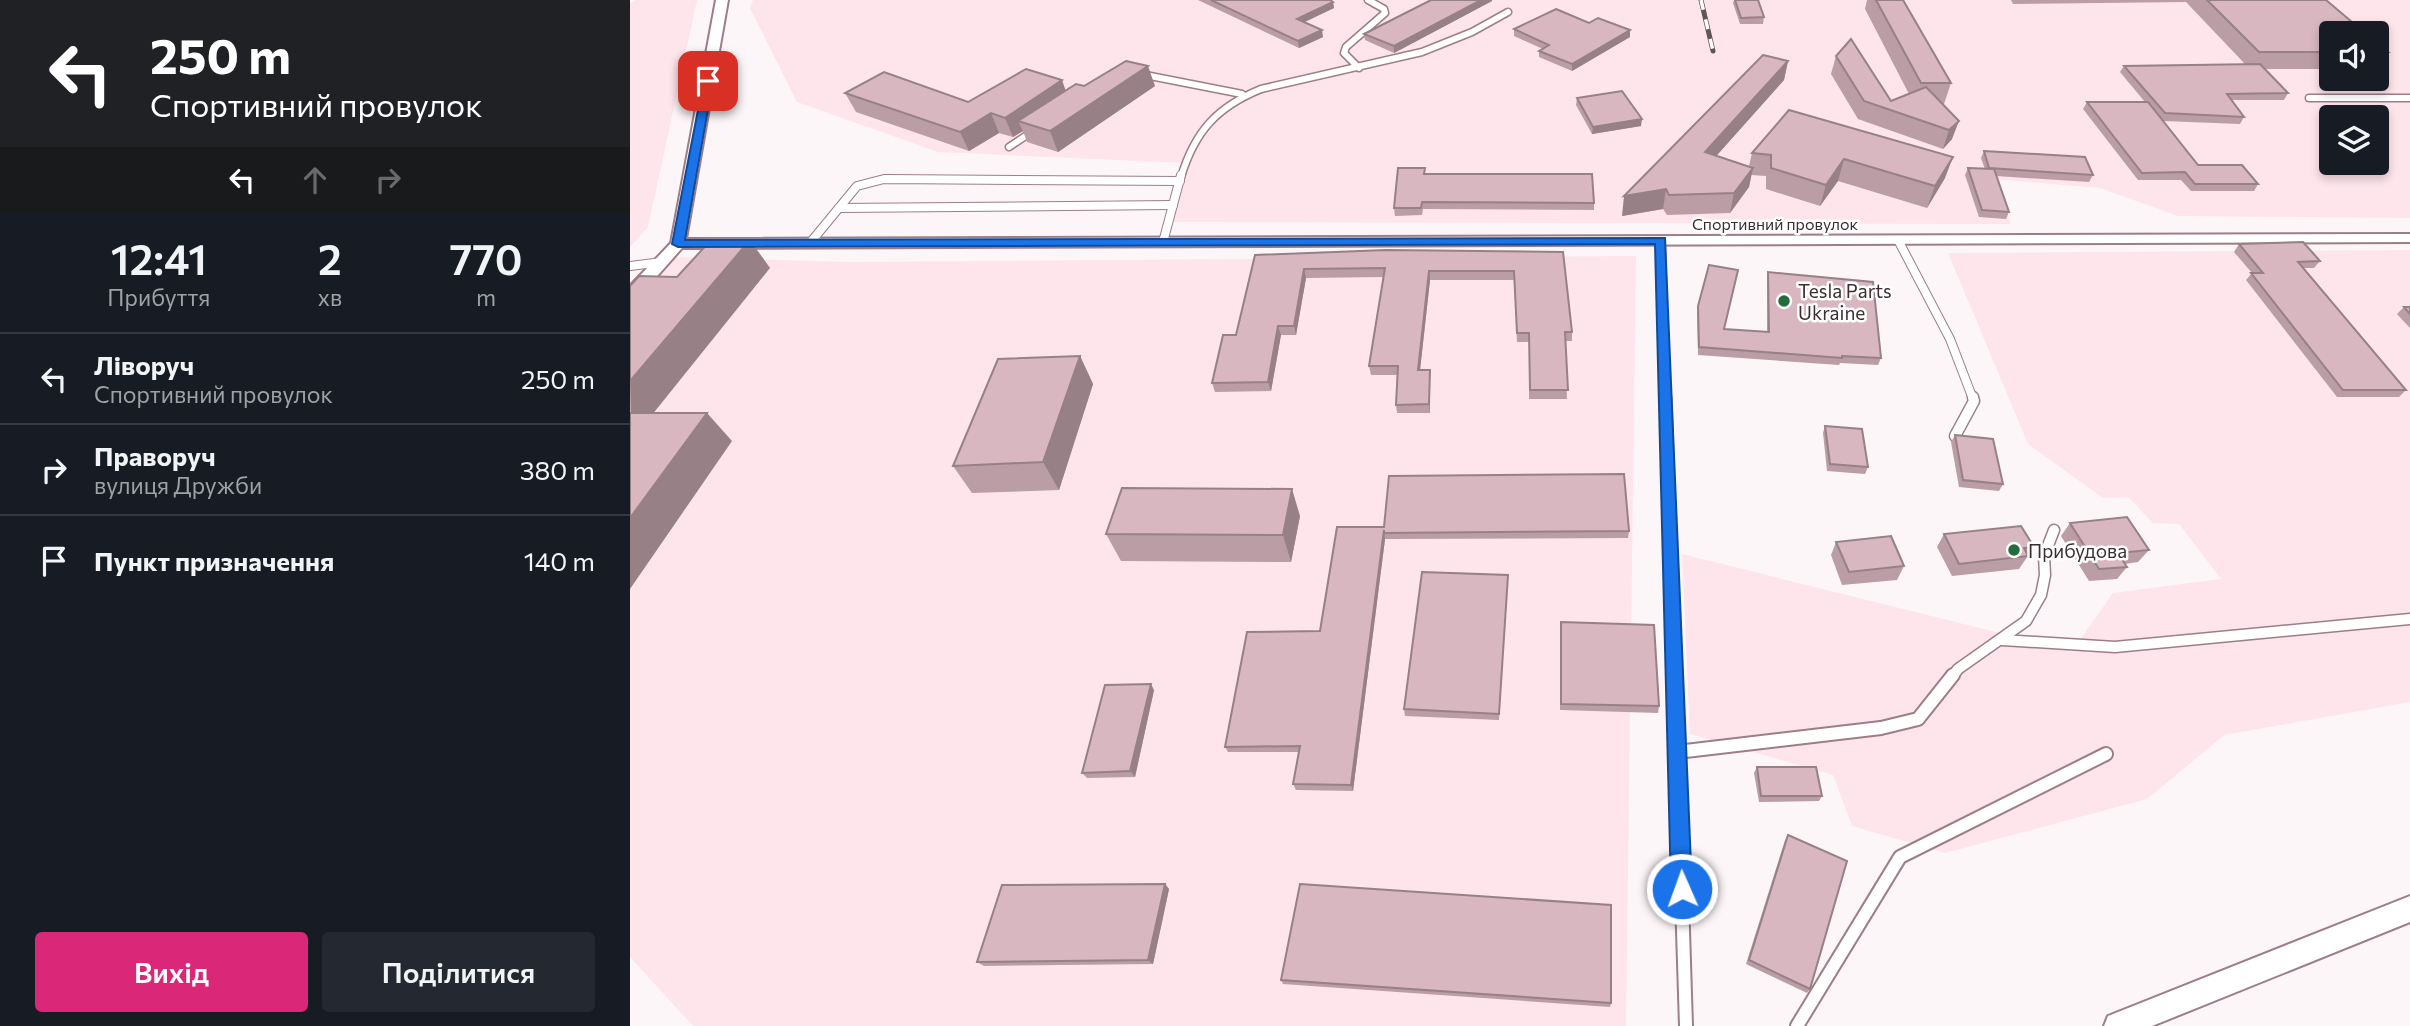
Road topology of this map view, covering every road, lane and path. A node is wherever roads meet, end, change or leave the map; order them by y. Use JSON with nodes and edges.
{"nodes":[{"id":1,"x":722,"y":0,"type":"edge"},
{"id":2,"x":1368,"y":0,"type":"edge"},
{"id":3,"x":1508,"y":12,"type":"dead end"},
{"id":4,"x":1359,"y":68,"type":"junction"},
{"id":5,"x":1137,"y":74,"type":"edge"},
{"id":6,"x":1242,"y":94,"type":"junction"},
{"id":7,"x":2309,"y":98,"type":"dead end"},
{"id":8,"x":2410,"y":98,"type":"edge"},
{"id":9,"x":1044,"y":124,"type":"edge"},
{"id":10,"x":1009,"y":147,"type":"dead end"},
{"id":11,"x":1180,"y":181,"type":"junction"},
{"id":12,"x":1173,"y":205,"type":"junction"},
{"id":13,"x":839,"y":208,"type":"junction"},
{"id":14,"x":2410,"y":238,"type":"edge"},
{"id":15,"x":1898,"y":240,"type":"junction"},
{"id":16,"x":1661,"y":241,"type":"junction"},
{"id":17,"x":1163,"y":242,"type":"junction"},
{"id":18,"x":810,"y":243,"type":"junction"},
{"id":19,"x":678,"y":244,"type":"junction"},
{"id":20,"x":662,"y":261,"type":"junction"},
{"id":21,"x":630,"y":266,"type":"edge"},
{"id":22,"x":630,"y":296,"type":"edge"},
{"id":23,"x":1955,"y":436,"type":"edge"},
{"id":24,"x":2054,"y":530,"type":"dead end"},
{"id":25,"x":2410,"y":620,"type":"edge"},
{"id":26,"x":2002,"y":640,"type":"junction"},
{"id":27,"x":1677,"y":752,"type":"junction"},
{"id":28,"x":2106,"y":754,"type":"dead end"},
{"id":29,"x":2410,"y":909,"type":"edge"},
{"id":30,"x":1686,"y":1026,"type":"edge"},
{"id":31,"x":1797,"y":1026,"type":"edge"},
{"id":32,"x":2118,"y":1026,"type":"edge"}],
"edges":[{"from":1,"to":19,"type":"street"},
{"from":2,"to":4,"type":"lane"},
{"from":3,"to":4,"type":"lane"},
{"from":4,"to":6,"type":"lane"},
{"from":5,"to":6,"type":"lane"},
{"from":6,"to":11,"type":"lane"},
{"from":7,"to":8,"type":"lane"},
{"from":9,"to":10,"type":"lane"},
{"from":11,"to":12,"type":"lane"},
{"from":11,"to":13,"type":"lane"},
{"from":12,"to":13,"type":"lane"},
{"from":12,"to":17,"type":"lane"},
{"from":13,"to":18,"type":"lane"},
{"from":14,"to":15,"type":"street","name":"Спортивний провулок"},
{"from":15,"to":16,"type":"street","name":"Спортивний провулок"},
{"from":15,"to":23,"type":"lane"},
{"from":16,"to":17,"type":"street","name":"Спортивний провулок"},
{"from":16,"to":27,"type":"lane"},
{"from":17,"to":18,"type":"street","name":"Спортивний провулок"},
{"from":18,"to":19,"type":"street","name":"Спортивний провулок"},
{"from":19,"to":20,"type":"street"},
{"from":20,"to":21,"type":"lane"},
{"from":20,"to":22,"type":"street"},
{"from":24,"to":26,"type":"lane"},
{"from":25,"to":26,"type":"lane"},
{"from":26,"to":27,"type":"lane"},
{"from":27,"to":30,"type":"lane"},
{"from":28,"to":31,"type":"lane"},
{"from":29,"to":32,"type":"street"}]}
